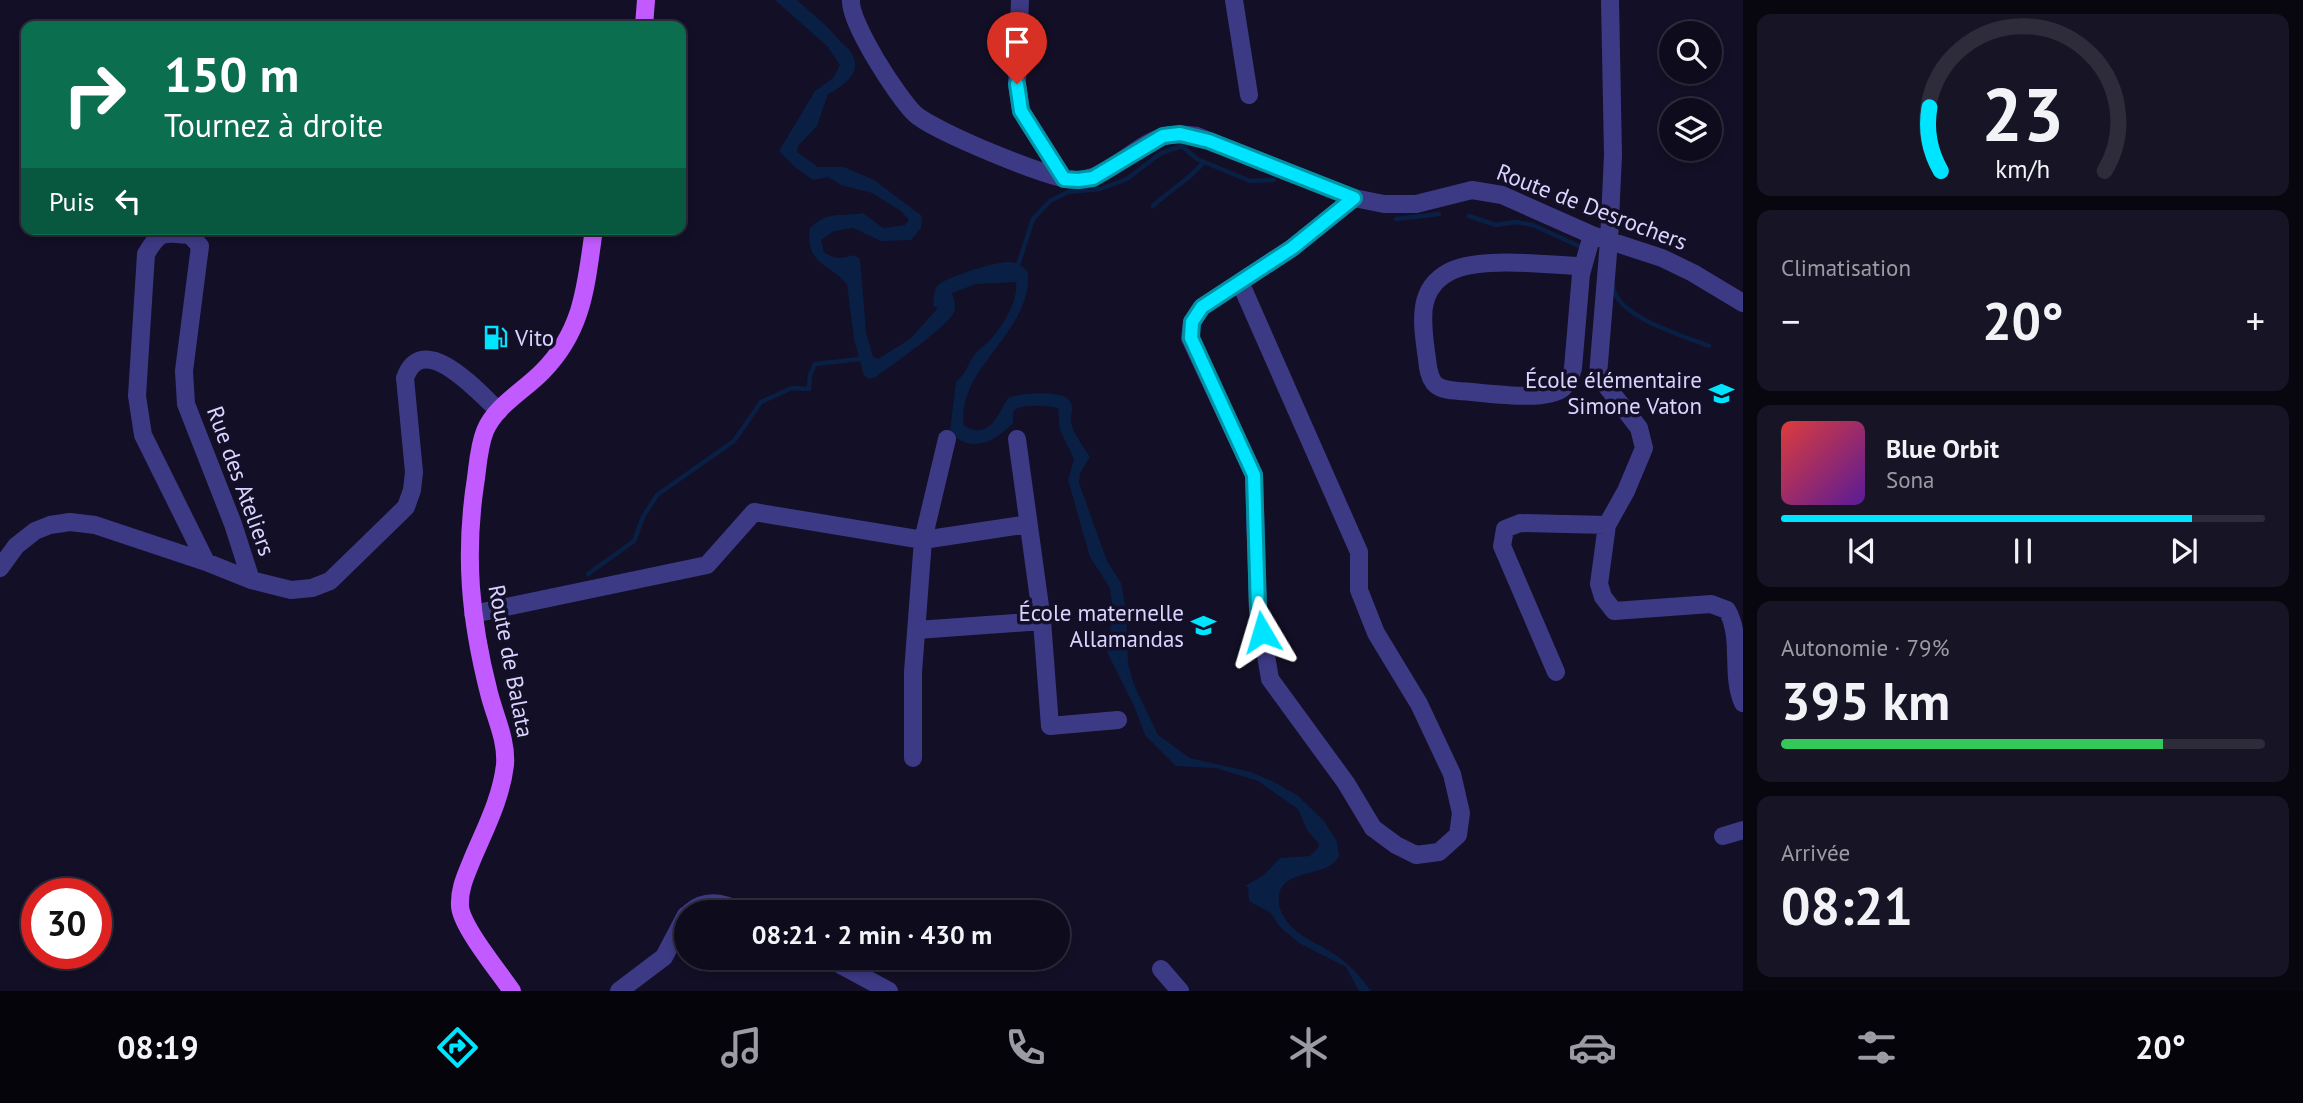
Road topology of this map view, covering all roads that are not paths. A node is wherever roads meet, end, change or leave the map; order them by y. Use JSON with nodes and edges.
{"nodes":[{"id":1,"x":646,"y":0,"type":"edge"},
{"id":2,"x":851,"y":0,"type":"edge"},
{"id":3,"x":1020,"y":0,"type":"edge"},
{"id":4,"x":1234,"y":0,"type":"edge"},
{"id":5,"x":1610,"y":0,"type":"edge"},
{"id":6,"x":644,"y":21,"type":"edge"},
{"id":7,"x":1249,"y":95,"type":"dead end"},
{"id":8,"x":1064,"y":179,"type":"junction"},
{"id":9,"x":1354,"y":198,"type":"junction"},
{"id":10,"x":162,"y":235,"type":"edge"},
{"id":11,"x":190,"y":235,"type":"edge"},
{"id":12,"x":593,"y":235,"type":"edge"},
{"id":13,"x":1592,"y":235,"type":"junction"},
{"id":14,"x":1609,"y":241,"type":"junction"},
{"id":15,"x":1582,"y":266,"type":"junction"},
{"id":16,"x":1240,"y":282,"type":"junction"},
{"id":17,"x":1743,"y":303,"type":"edge"},
{"id":18,"x":499,"y":411,"type":"junction"},
{"id":19,"x":947,"y":439,"type":"dead end"},
{"id":20,"x":1017,"y":439,"type":"dead end"},
{"id":21,"x":1028,"y":524,"type":"junction"},
{"id":22,"x":1607,"y":525,"type":"junction"},
{"id":23,"x":923,"y":540,"type":"junction"},
{"id":24,"x":206,"y":562,"type":"junction"},
{"id":25,"x":0,"y":568,"type":"edge"},
{"id":26,"x":251,"y":580,"type":"junction"},
{"id":27,"x":473,"y":614,"type":"junction"},
{"id":28,"x":1042,"y":621,"type":"junction"},
{"id":29,"x":918,"y":630,"type":"junction"},
{"id":30,"x":1556,"y":673,"type":"dead end"},
{"id":31,"x":1743,"y":703,"type":"edge"},
{"id":32,"x":1118,"y":720,"type":"dead end"},
{"id":33,"x":913,"y":758,"type":"dead end"},
{"id":34,"x":1743,"y":831,"type":"edge"},
{"id":35,"x":1723,"y":836,"type":"dead end"},
{"id":36,"x":674,"y":938,"type":"edge"},
{"id":37,"x":850,"y":970,"type":"edge"},
{"id":38,"x":1161,"y":970,"type":"dead end"},
{"id":39,"x":512,"y":991,"type":"edge"},
{"id":40,"x":619,"y":991,"type":"edge"},
{"id":41,"x":889,"y":991,"type":"edge"},
{"id":42,"x":1180,"y":991,"type":"edge"}],
"edges":[{"from":1,"to":6,"type":"main road"},
{"from":2,"to":8,"type":"street","name":"Route de Desrochers"},
{"from":3,"to":8,"type":"street"},
{"from":4,"to":7,"type":"street"},
{"from":5,"to":14,"type":"street"},
{"from":8,"to":9,"type":"street","name":"Route de Desrochers"},
{"from":9,"to":13,"type":"street","name":"Route de Desrochers"},
{"from":9,"to":16,"type":"street"},
{"from":10,"to":24,"type":"street","name":"Rue des Ateliers"},
{"from":11,"to":26,"type":"street","name":"Rue des Ateliers"},
{"from":12,"to":18,"type":"main road","name":"Route de Balata"},
{"from":13,"to":14,"type":"street","name":"Route de Desrochers"},
{"from":13,"to":15,"type":"street"},
{"from":14,"to":17,"type":"street","name":"Route de Desrochers"},
{"from":14,"to":22,"type":"street"},
{"from":15,"to":15,"type":"street"},
{"from":16,"to":16,"type":"street"},
{"from":18,"to":26,"type":"street"},
{"from":18,"to":27,"type":"main road","name":"Route de Balata"},
{"from":19,"to":23,"type":"street"},
{"from":20,"to":21,"type":"street"},
{"from":21,"to":23,"type":"street"},
{"from":21,"to":28,"type":"street"},
{"from":22,"to":30,"type":"street"},
{"from":22,"to":31,"type":"street"},
{"from":23,"to":27,"type":"street"},
{"from":23,"to":29,"type":"street"},
{"from":24,"to":25,"type":"street"},
{"from":24,"to":26,"type":"street"},
{"from":27,"to":39,"type":"main road","name":"Route de Balata"},
{"from":28,"to":29,"type":"street"},
{"from":28,"to":32,"type":"street"},
{"from":29,"to":33,"type":"street"},
{"from":34,"to":35,"type":"street"},
{"from":36,"to":40,"type":"street"},
{"from":37,"to":41,"type":"street"},
{"from":38,"to":42,"type":"street"}]}
